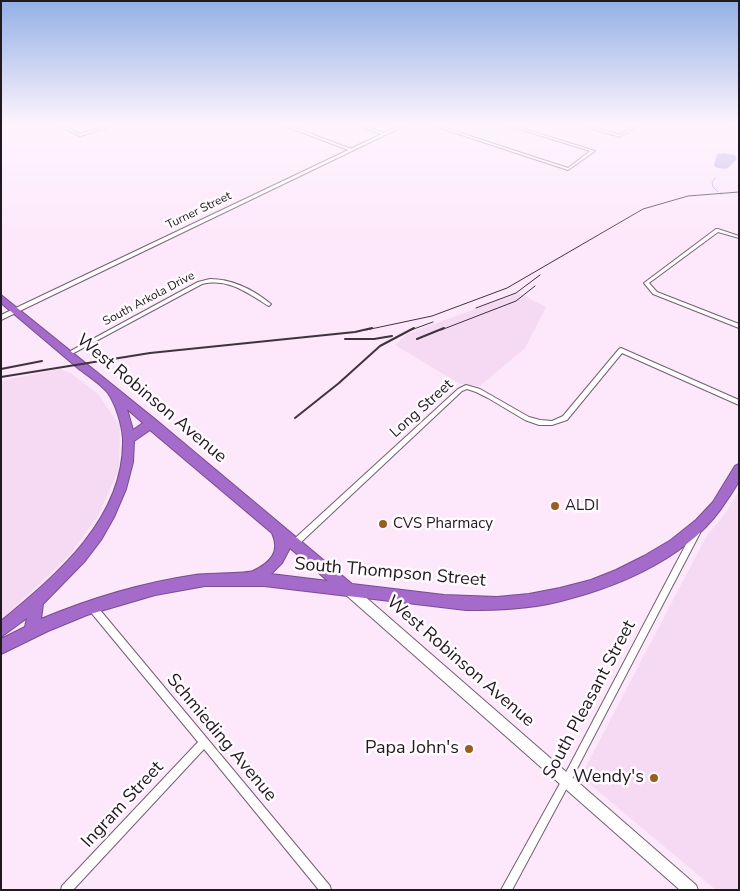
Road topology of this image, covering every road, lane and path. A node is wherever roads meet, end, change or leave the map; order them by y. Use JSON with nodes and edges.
{"nodes":[{"id":1,"x":319,"y":166,"type":"edge"},
{"id":2,"x":558,"y":166,"type":"edge"},
{"id":3,"x":573,"y":166,"type":"edge"},
{"id":4,"x":739,"y":237,"type":"edge"},
{"id":5,"x":1,"y":298,"type":"edge"},
{"id":6,"x":269,"y":304,"type":"dead end"},
{"id":7,"x":16,"y":311,"type":"junction"},
{"id":8,"x":1,"y":318,"type":"edge"},
{"id":9,"x":739,"y":326,"type":"edge"},
{"id":10,"x":68,"y":354,"type":"junction"},
{"id":11,"x":107,"y":386,"type":"junction"},
{"id":12,"x":739,"y":403,"type":"edge"},
{"id":13,"x":149,"y":422,"type":"junction"},
{"id":14,"x":128,"y":436,"type":"junction"},
{"id":15,"x":739,"y":469,"type":"edge"},
{"id":16,"x":273,"y":524,"type":"junction"},
{"id":17,"x":700,"y":524,"type":"junction"},
{"id":18,"x":295,"y":543,"type":"junction"},
{"id":19,"x":253,"y":579,"type":"junction"},
{"id":20,"x":348,"y":589,"type":"junction"},
{"id":21,"x":36,"y":602,"type":"junction"},
{"id":22,"x":92,"y":607,"type":"junction"},
{"id":23,"x":32,"y":629,"type":"junction"},
{"id":24,"x":1,"y":630,"type":"edge"},
{"id":25,"x":1,"y":647,"type":"edge"},
{"id":26,"x":204,"y":742,"type":"junction"},
{"id":27,"x":566,"y":780,"type":"junction"},
{"id":28,"x":66,"y":890,"type":"edge"},
{"id":29,"x":326,"y":890,"type":"edge"},
{"id":30,"x":506,"y":890,"type":"edge"},
{"id":31,"x":691,"y":890,"type":"edge"}],
"edges":[{"from":1,"to":7,"type":"street","name":"Turner Street"},
{"from":2,"to":3,"type":"street"},
{"from":4,"to":9,"type":"street"},
{"from":5,"to":7,"type":"highway","name":"West Robinson Avenue"},
{"from":6,"to":10,"type":"street","name":"South Arkola Drive"},
{"from":7,"to":8,"type":"street","name":"Turner Street"},
{"from":7,"to":10,"type":"highway","name":"West Robinson Avenue"},
{"from":10,"to":11,"type":"highway","name":"West Robinson Avenue"},
{"from":11,"to":13,"type":"highway","name":"West Robinson Avenue"},
{"from":11,"to":14,"type":"highway"},
{"from":12,"to":18,"type":"street","name":"Long Street"},
{"from":13,"to":14,"type":"highway"},
{"from":13,"to":16,"type":"highway","name":"West Robinson Avenue"},
{"from":14,"to":21,"type":"highway"},
{"from":15,"to":17,"type":"highway","name":"South Thompson Street"},
{"from":16,"to":18,"type":"highway","name":"West Robinson Avenue"},
{"from":16,"to":19,"type":"highway"},
{"from":17,"to":20,"type":"highway","name":"South Thompson Street"},
{"from":17,"to":27,"type":"street","name":"South Pleasant Street"},
{"from":18,"to":20,"type":"highway","name":"West Robinson Avenue"},
{"from":19,"to":20,"type":"highway","name":"South Thompson Street"},
{"from":19,"to":22,"type":"highway","name":"South Thompson Street"},
{"from":20,"to":27,"type":"street","name":"West Robinson Avenue"},
{"from":21,"to":23,"type":"highway"},
{"from":21,"to":24,"type":"highway"},
{"from":22,"to":23,"type":"highway","name":"South Thompson Street"},
{"from":22,"to":26,"type":"street","name":"Schmieding Avenue"},
{"from":23,"to":25,"type":"highway","name":"South Thompson Street"},
{"from":26,"to":28,"type":"street","name":"Ingram Street"},
{"from":26,"to":29,"type":"street","name":"Schmieding Avenue"},
{"from":27,"to":30,"type":"street","name":"South Pleasant Street"},
{"from":27,"to":31,"type":"street","name":"West Robinson Avenue"}]}
